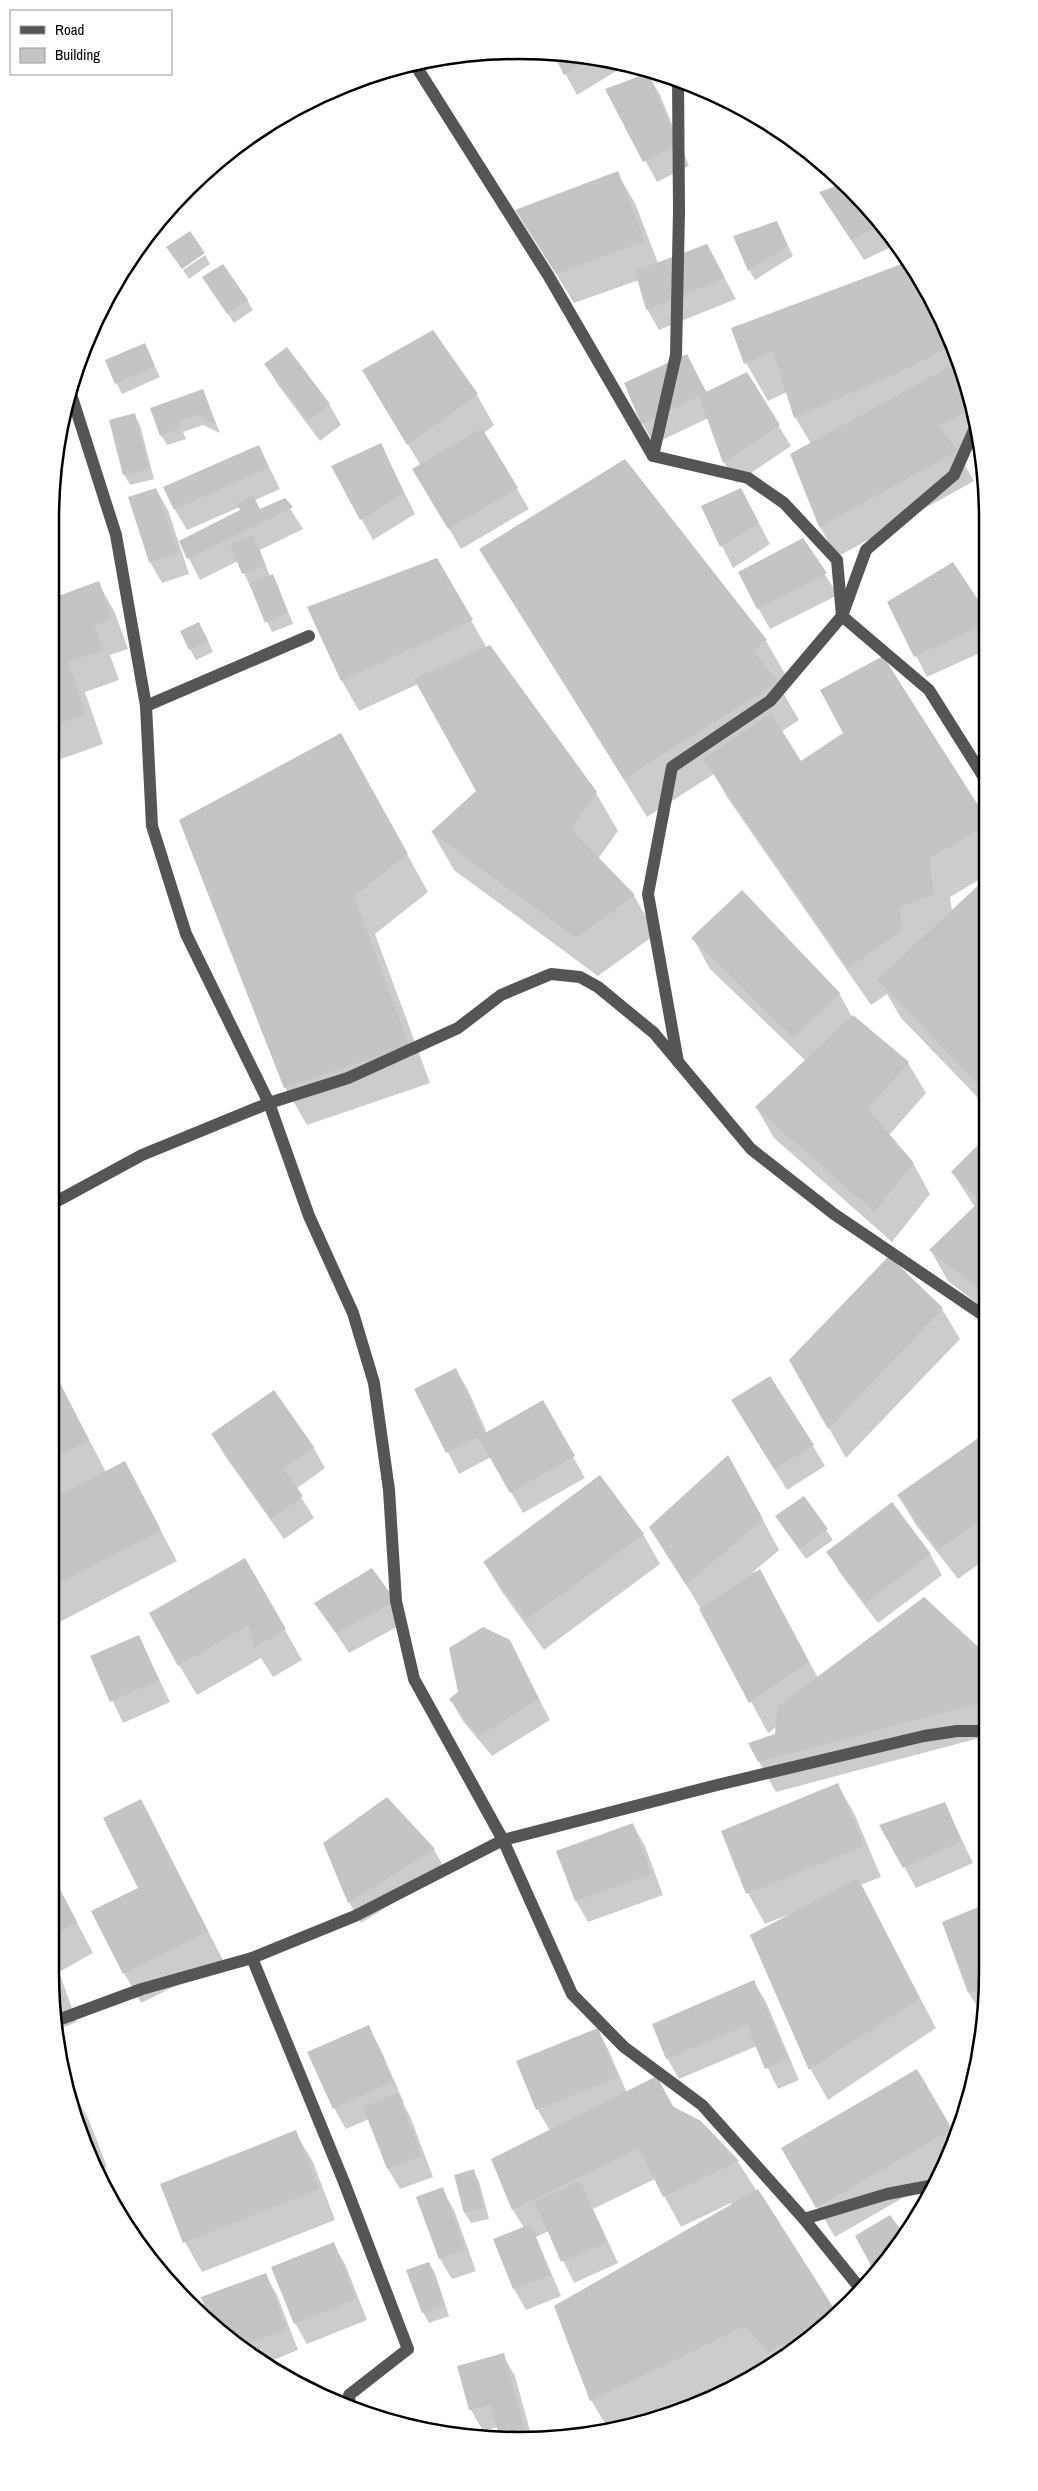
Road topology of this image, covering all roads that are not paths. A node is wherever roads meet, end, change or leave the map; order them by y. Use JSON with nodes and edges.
{"nodes":[{"id":1,"x":419,"y":70,"type":"edge"},
{"id":2,"x":678,"y":87,"type":"edge"},
{"id":3,"x":74,"y":402,"type":"edge"},
{"id":4,"x":971,"y":436,"type":"edge"},
{"id":5,"x":653,"y":456,"type":"junction"},
{"id":6,"x":842,"y":616,"type":"junction"},
{"id":7,"x":309,"y":636,"type":"dead end"},
{"id":8,"x":146,"y":706,"type":"junction"},
{"id":9,"x":979,"y":770,"type":"edge"},
{"id":10,"x":678,"y":1062,"type":"junction"},
{"id":11,"x":269,"y":1103,"type":"junction"},
{"id":12,"x":59,"y":1199,"type":"edge"},
{"id":13,"x":979,"y":1312,"type":"edge"},
{"id":14,"x":979,"y":1731,"type":"edge"},
{"id":15,"x":503,"y":1840,"type":"junction"},
{"id":16,"x":252,"y":1958,"type":"junction"},
{"id":17,"x":62,"y":2019,"type":"edge"},
{"id":18,"x":926,"y":2187,"type":"edge"},
{"id":19,"x":804,"y":2220,"type":"junction"},
{"id":20,"x":857,"y":2283,"type":"edge"},
{"id":21,"x":349,"y":2399,"type":"edge"}],
"edges":[{"from":1,"to":5,"type":"street"},
{"from":2,"to":5,"type":"street"},
{"from":3,"to":8,"type":"street"},
{"from":4,"to":6,"type":"street"},
{"from":5,"to":6,"type":"street"},
{"from":6,"to":9,"type":"street"},
{"from":6,"to":10,"type":"street"},
{"from":7,"to":8,"type":"street"},
{"from":8,"to":11,"type":"street"},
{"from":10,"to":11,"type":"street"},
{"from":10,"to":13,"type":"street"},
{"from":11,"to":12,"type":"street"},
{"from":11,"to":15,"type":"street"},
{"from":14,"to":15,"type":"street"},
{"from":15,"to":16,"type":"street"},
{"from":15,"to":19,"type":"street"},
{"from":16,"to":17,"type":"street"},
{"from":16,"to":21,"type":"street"},
{"from":18,"to":19,"type":"street"},
{"from":19,"to":20,"type":"street"}]}
